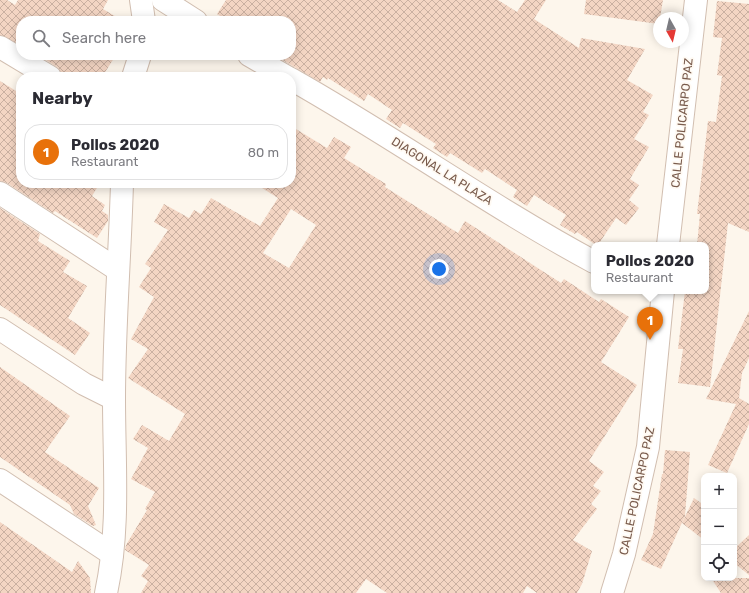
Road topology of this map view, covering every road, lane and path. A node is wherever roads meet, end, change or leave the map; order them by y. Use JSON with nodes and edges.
{"nodes":[{"id":1,"x":141,"y":0,"type":"edge"},
{"id":2,"x":163,"y":0,"type":"edge"},
{"id":3,"x":696,"y":0,"type":"edge"},
{"id":4,"x":143,"y":16,"type":"edge"},
{"id":5,"x":188,"y":16,"type":"edge"},
{"id":6,"x":0,"y":47,"type":"edge"},
{"id":7,"x":16,"y":57,"type":"edge"},
{"id":8,"x":22,"y":60,"type":"edge"},
{"id":9,"x":138,"y":60,"type":"edge"},
{"id":10,"x":257,"y":60,"type":"edge"},
{"id":11,"x":42,"y":72,"type":"edge"},
{"id":12,"x":135,"y":72,"type":"edge"},
{"id":13,"x":278,"y":72,"type":"edge"},
{"id":14,"x":296,"y":82,"type":"edge"},
{"id":15,"x":122,"y":188,"type":"edge"},
{"id":16,"x":0,"y":193,"type":"edge"},
{"id":17,"x":668,"y":242,"type":"edge"},
{"id":18,"x":591,"y":260,"type":"edge"},
{"id":19,"x":118,"y":270,"type":"junction"},
{"id":20,"x":657,"y":294,"type":"edge"},
{"id":21,"x":0,"y":329,"type":"edge"},
{"id":22,"x":114,"y":399,"type":"junction"},
{"id":23,"x":0,"y":480,"type":"edge"},
{"id":24,"x":112,"y":554,"type":"junction"},
{"id":25,"x":106,"y":593,"type":"edge"},
{"id":26,"x":612,"y":593,"type":"edge"}],
"edges":[{"from":1,"to":4,"type":"street"},
{"from":2,"to":5,"type":"street"},
{"from":3,"to":17,"type":"street","name":"CALLE POLICARPO PAZ"},
{"from":6,"to":7,"type":"street"},
{"from":8,"to":11,"type":"street"},
{"from":9,"to":12,"type":"street"},
{"from":10,"to":13,"type":"street"},
{"from":14,"to":18,"type":"street","name":"DIAGONAL LA PLAZA"},
{"from":15,"to":19,"type":"street"},
{"from":16,"to":19,"type":"street"},
{"from":19,"to":22,"type":"street"},
{"from":20,"to":26,"type":"street","name":"CALLE POLICARPO PAZ"},
{"from":21,"to":22,"type":"street"},
{"from":22,"to":24,"type":"street"},
{"from":23,"to":24,"type":"street"},
{"from":24,"to":25,"type":"street"}]}
